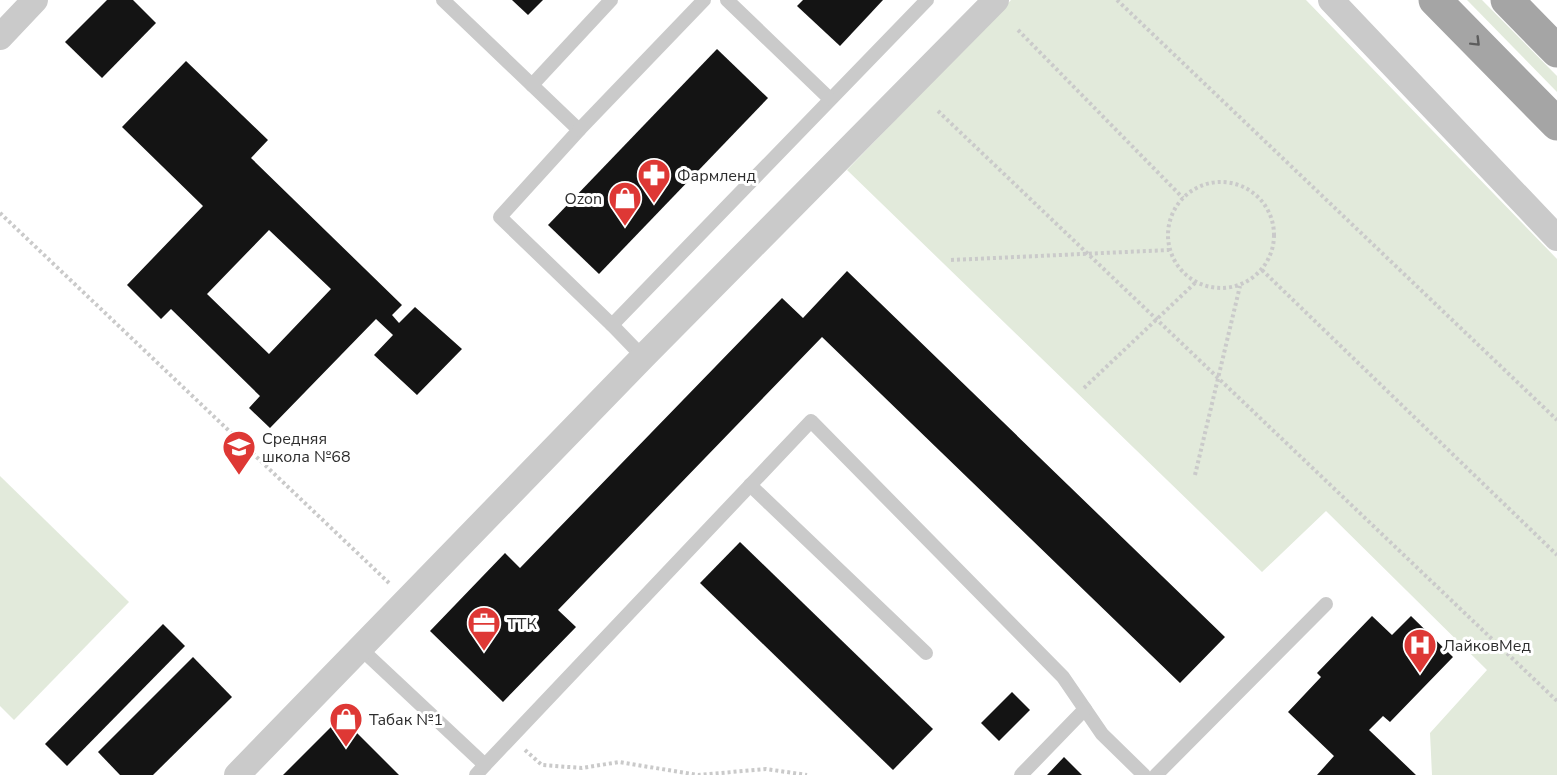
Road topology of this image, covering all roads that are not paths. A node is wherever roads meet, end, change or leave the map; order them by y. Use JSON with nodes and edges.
{"nodes":[{"id":1,"x":35,"y":0,"type":"edge"},
{"id":2,"x":443,"y":0,"type":"edge"},
{"id":3,"x":611,"y":0,"type":"edge"},
{"id":4,"x":704,"y":0,"type":"edge"},
{"id":5,"x":727,"y":0,"type":"edge"},
{"id":6,"x":927,"y":0,"type":"edge"},
{"id":7,"x":996,"y":0,"type":"edge"},
{"id":8,"x":1331,"y":0,"type":"edge"},
{"id":9,"x":1434,"y":0,"type":"edge"},
{"id":10,"x":1507,"y":0,"type":"edge"},
{"id":11,"x":0,"y":37,"type":"edge"},
{"id":12,"x":1557,"y":51,"type":"edge"},
{"id":13,"x":532,"y":85,"type":"junction"},
{"id":14,"x":830,"y":99,"type":"junction"},
{"id":15,"x":1557,"y":124,"type":"edge"},
{"id":16,"x":579,"y":130,"type":"junction"},
{"id":17,"x":1557,"y":238,"type":"edge"},
{"id":18,"x":612,"y":325,"type":"junction"},
{"id":19,"x":643,"y":357,"type":"junction"},
{"id":20,"x":750,"y":485,"type":"junction"},
{"id":21,"x":1326,"y":604,"type":"dead end"},
{"id":22,"x":360,"y":648,"type":"junction"},
{"id":23,"x":926,"y":653,"type":"dead end"},
{"id":24,"x":1085,"y":708,"type":"junction"},
{"id":25,"x":481,"y":770,"type":"edge"},
{"id":26,"x":237,"y":775,"type":"edge"},
{"id":27,"x":1021,"y":775,"type":"edge"},
{"id":28,"x":1144,"y":775,"type":"edge"},
{"id":29,"x":1156,"y":775,"type":"edge"}],
"edges":[{"from":1,"to":11,"type":"street"},
{"from":2,"to":13,"type":"lane"},
{"from":3,"to":13,"type":"lane"},
{"from":4,"to":16,"type":"lane"},
{"from":5,"to":14,"type":"lane"},
{"from":6,"to":14,"type":"lane"},
{"from":7,"to":19,"type":"street"},
{"from":8,"to":17,"type":"street"},
{"from":9,"to":15,"type":"main road","one_way":true},
{"from":10,"to":12,"type":"main road"},
{"from":13,"to":16,"type":"lane"},
{"from":14,"to":18,"type":"lane"},
{"from":16,"to":18,"type":"lane"},
{"from":18,"to":19,"type":"lane"},
{"from":19,"to":22,"type":"street"},
{"from":20,"to":23,"type":"lane"},
{"from":20,"to":24,"type":"lane"},
{"from":20,"to":25,"type":"lane"},
{"from":21,"to":29,"type":"lane"},
{"from":22,"to":25,"type":"lane"},
{"from":22,"to":26,"type":"street"},
{"from":24,"to":27,"type":"lane"},
{"from":24,"to":28,"type":"lane"}]}
